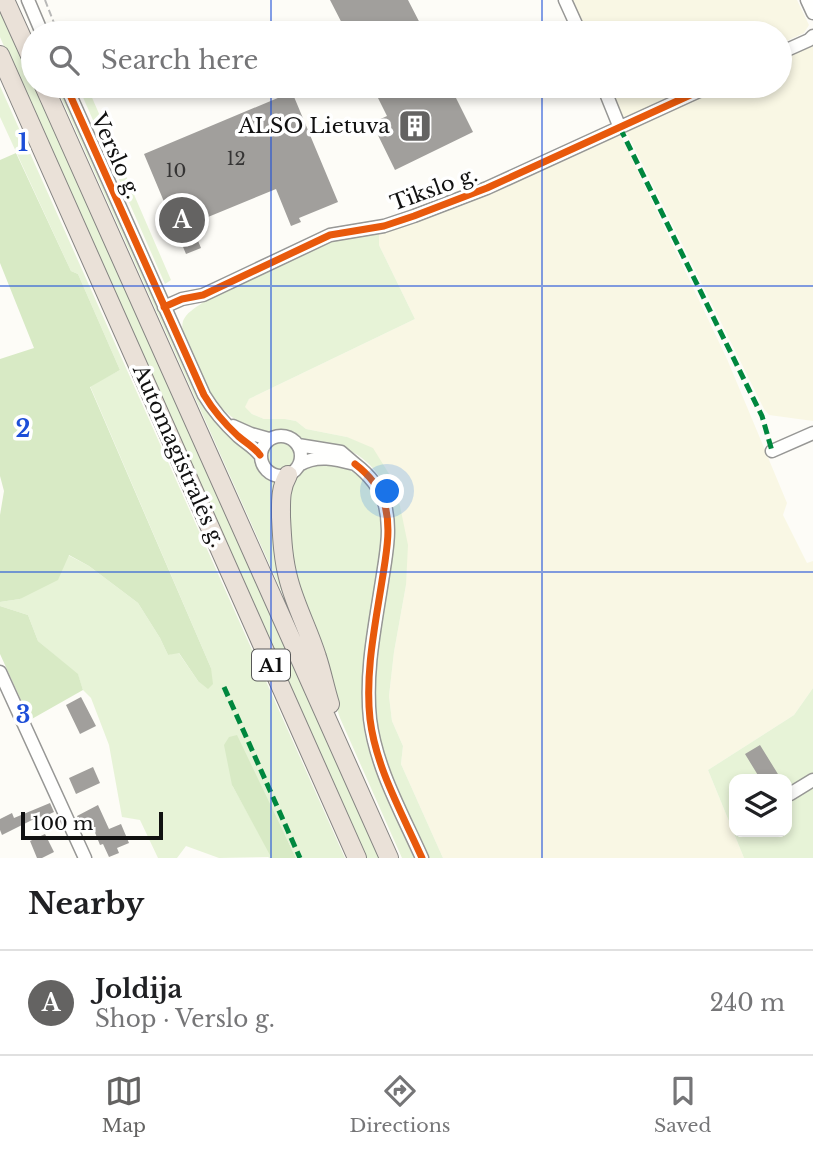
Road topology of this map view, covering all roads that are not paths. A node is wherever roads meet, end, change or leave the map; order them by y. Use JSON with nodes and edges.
{"nodes":[{"id":1,"x":5,"y":0,"type":"edge"},
{"id":2,"x":28,"y":0,"type":"edge"},
{"id":3,"x":565,"y":0,"type":"edge"},
{"id":4,"x":807,"y":0,"type":"edge"},
{"id":5,"x":813,"y":13,"type":"edge"},
{"id":6,"x":37,"y":21,"type":"edge"},
{"id":7,"x":575,"y":21,"type":"edge"},
{"id":8,"x":21,"y":35,"type":"edge"},
{"id":9,"x":813,"y":36,"type":"edge"},
{"id":10,"x":792,"y":48,"type":"edge"},
{"id":11,"x":0,"y":55,"type":"edge"},
{"id":12,"x":0,"y":78,"type":"edge"},
{"id":13,"x":49,"y":98,"type":"edge"},
{"id":14,"x":71,"y":98,"type":"edge"},
{"id":15,"x":608,"y":98,"type":"edge"},
{"id":16,"x":685,"y":98,"type":"edge"},
{"id":17,"x":621,"y":128,"type":"junction"},
{"id":18,"x":83,"y":242,"type":"junction"},
{"id":19,"x":164,"y":307,"type":"junction"},
{"id":20,"x":223,"y":420,"type":"junction"},
{"id":21,"x":813,"y":433,"type":"edge"},
{"id":22,"x":270,"y":439,"type":"junction"},
{"id":23,"x":298,"y":445,"type":"junction"},
{"id":24,"x":772,"y":451,"type":"dead end"},
{"id":25,"x":260,"y":455,"type":"junction"},
{"id":26,"x":355,"y":464,"type":"junction"},
{"id":27,"x":294,"y":470,"type":"junction"},
{"id":28,"x":0,"y":672,"type":"edge"},
{"id":29,"x":813,"y":780,"type":"edge"},
{"id":30,"x":792,"y":793,"type":"edge"},
{"id":31,"x":85,"y":858,"type":"edge"},
{"id":32,"x":357,"y":858,"type":"edge"},
{"id":33,"x":389,"y":858,"type":"edge"},
{"id":34,"x":396,"y":858,"type":"edge"},
{"id":35,"x":422,"y":858,"type":"edge"}],
"edges":[{"from":1,"to":8,"type":"highway"},
{"from":2,"to":6,"type":"street"},
{"from":3,"to":7,"type":"street"},
{"from":4,"to":5,"type":"street"},
{"from":9,"to":10,"type":"street"},
{"from":11,"to":18,"type":"highway","name":"Automagistralės g.","number":"A1"},
{"from":12,"to":18,"type":"highway"},
{"from":13,"to":33,"type":"highway","name":"Automagistralės g.","number":"A1"},
{"from":14,"to":19,"type":"street","name":"Verslo g."},
{"from":15,"to":17,"type":"street"},
{"from":16,"to":17,"type":"street","name":"Tikslo g."},
{"from":17,"to":19,"type":"street","name":"Tikslo g."},
{"from":18,"to":32,"type":"highway","name":"Automagistralės g.","number":"A1"},
{"from":19,"to":20,"type":"street","name":"Verslo g."},
{"from":20,"to":22,"type":"street","name":"Verslo g."},
{"from":20,"to":25,"type":"street","name":"Verslo g."},
{"from":21,"to":24,"type":"street"},
{"from":22,"to":23,"type":"street"},
{"from":22,"to":25,"type":"street"},
{"from":23,"to":26,"type":"street"},
{"from":23,"to":27,"type":"street"},
{"from":25,"to":27,"type":"street"},
{"from":26,"to":27,"type":"street"},
{"from":26,"to":35,"type":"street"},
{"from":27,"to":34,"type":"highway"},
{"from":28,"to":31,"type":"street"},
{"from":29,"to":30,"type":"street"}]}
